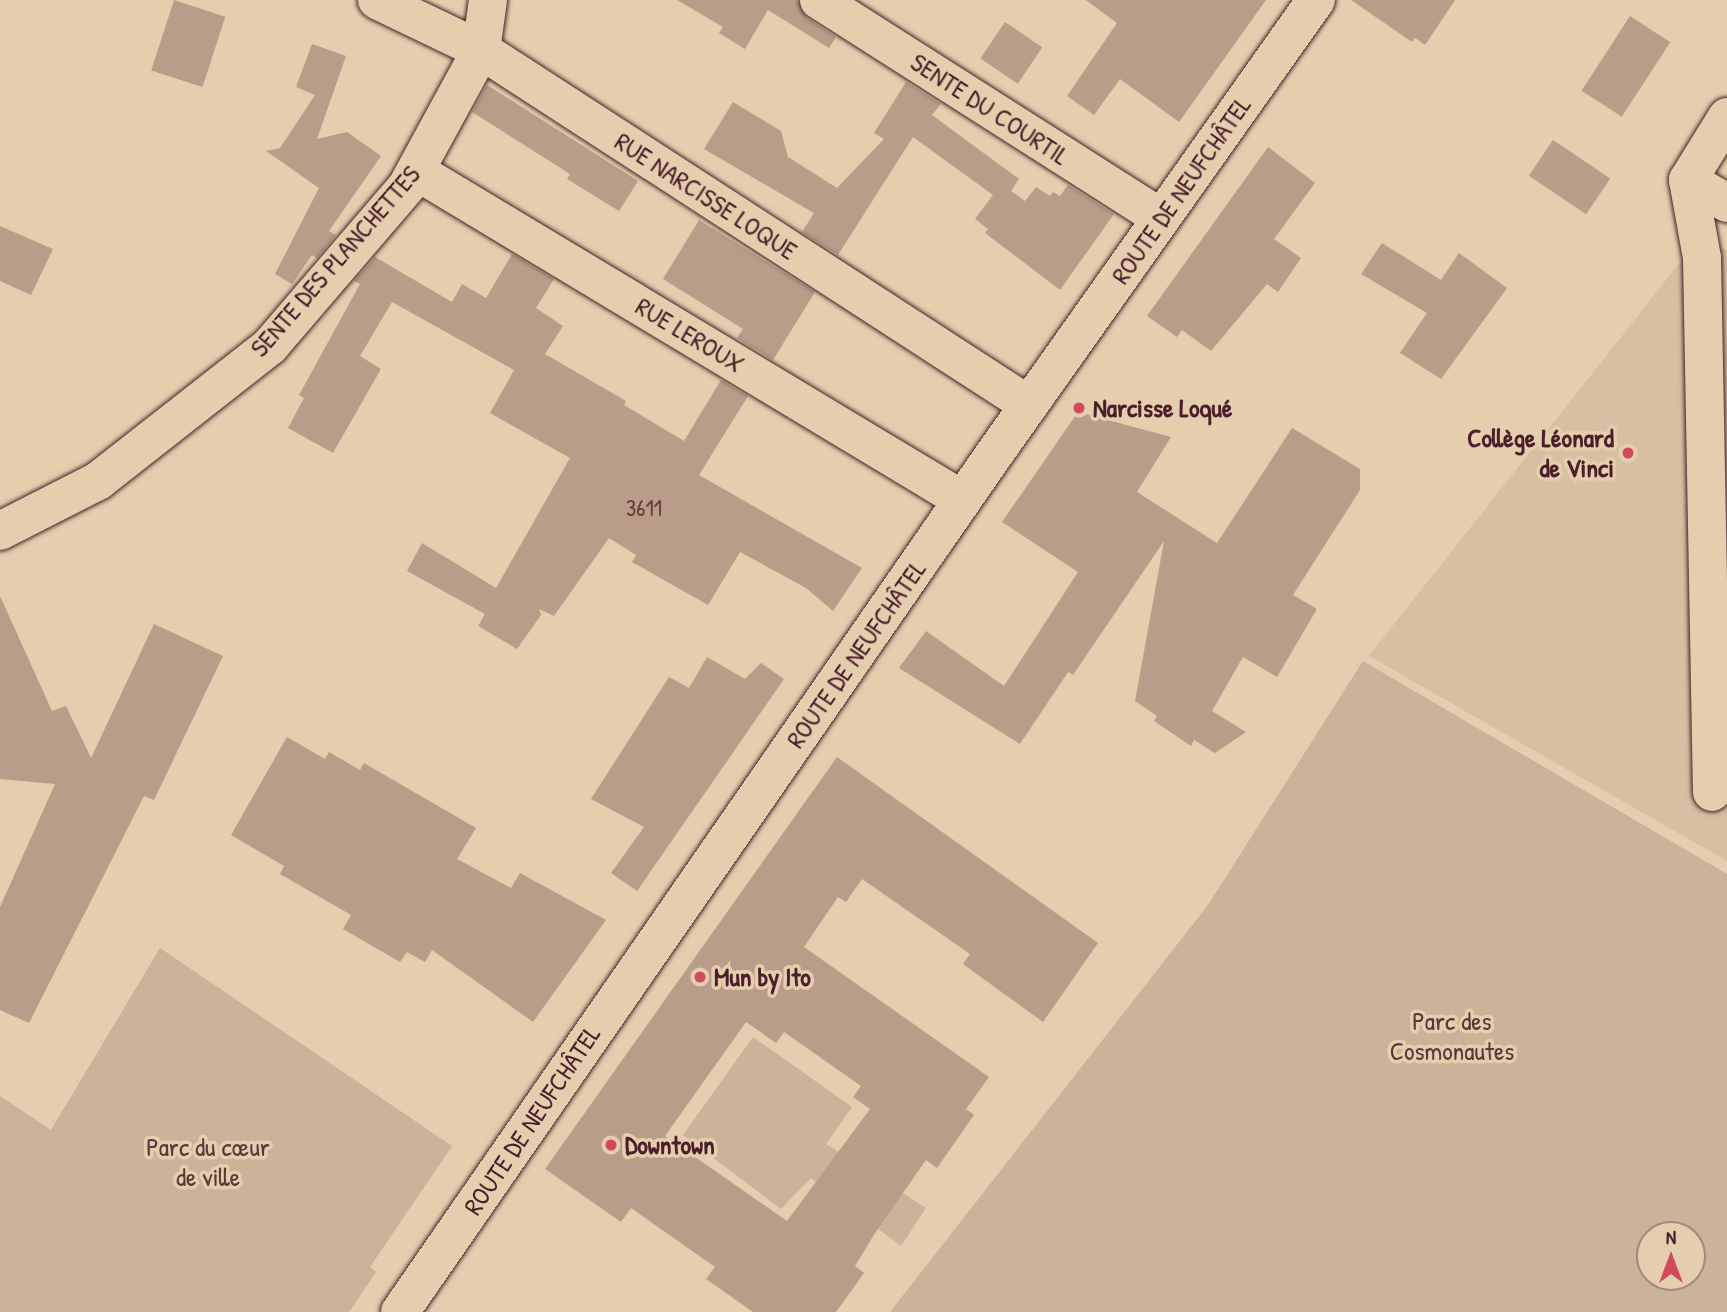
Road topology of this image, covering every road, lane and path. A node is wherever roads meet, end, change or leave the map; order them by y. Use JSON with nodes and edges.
{"nodes":[{"id":1,"x":377,"y":0,"type":"edge"},
{"id":2,"x":488,"y":0,"type":"edge"},
{"id":3,"x":819,"y":0,"type":"edge"},
{"id":4,"x":1316,"y":0,"type":"edge"},
{"id":5,"x":481,"y":50,"type":"junction"},
{"id":6,"x":1727,"y":117,"type":"edge"},
{"id":7,"x":416,"y":171,"type":"junction"},
{"id":8,"x":1688,"y":180,"type":"junction"},
{"id":9,"x":1727,"y":203,"type":"edge"},
{"id":10,"x":1161,"y":218,"type":"junction"},
{"id":11,"x":1029,"y":405,"type":"junction"},
{"id":12,"x":963,"y":500,"type":"junction"},
{"id":13,"x":0,"y":531,"type":"edge"},
{"id":14,"x":1712,"y":792,"type":"dead end"},
{"id":15,"x":400,"y":1312,"type":"edge"}],
"edges":[{"from":1,"to":5,"type":"street","name":"RUE NARCISSE LOQUE"},
{"from":2,"to":5,"type":"street","name":"SENTE DES PLANCHETTES"},
{"from":3,"to":10,"type":"street","name":"SENTE DU COURTIL"},
{"from":4,"to":10,"type":"street","name":"ROUTE DE NEUFCHÂTEL"},
{"from":5,"to":7,"type":"street","name":"SENTE DES PLANCHETTES"},
{"from":5,"to":11,"type":"street","name":"RUE NARCISSE LOQUE"},
{"from":6,"to":8,"type":"street"},
{"from":7,"to":12,"type":"street","name":"RUE LEROUX"},
{"from":7,"to":13,"type":"street","name":"SENTE DES PLANCHETTES"},
{"from":8,"to":9,"type":"street"},
{"from":8,"to":14,"type":"street"},
{"from":10,"to":11,"type":"street","name":"ROUTE DE NEUFCHÂTEL"},
{"from":11,"to":12,"type":"street","name":"ROUTE DE NEUFCHÂTEL"},
{"from":12,"to":15,"type":"street","name":"ROUTE DE NEUFCHÂTEL"}]}
